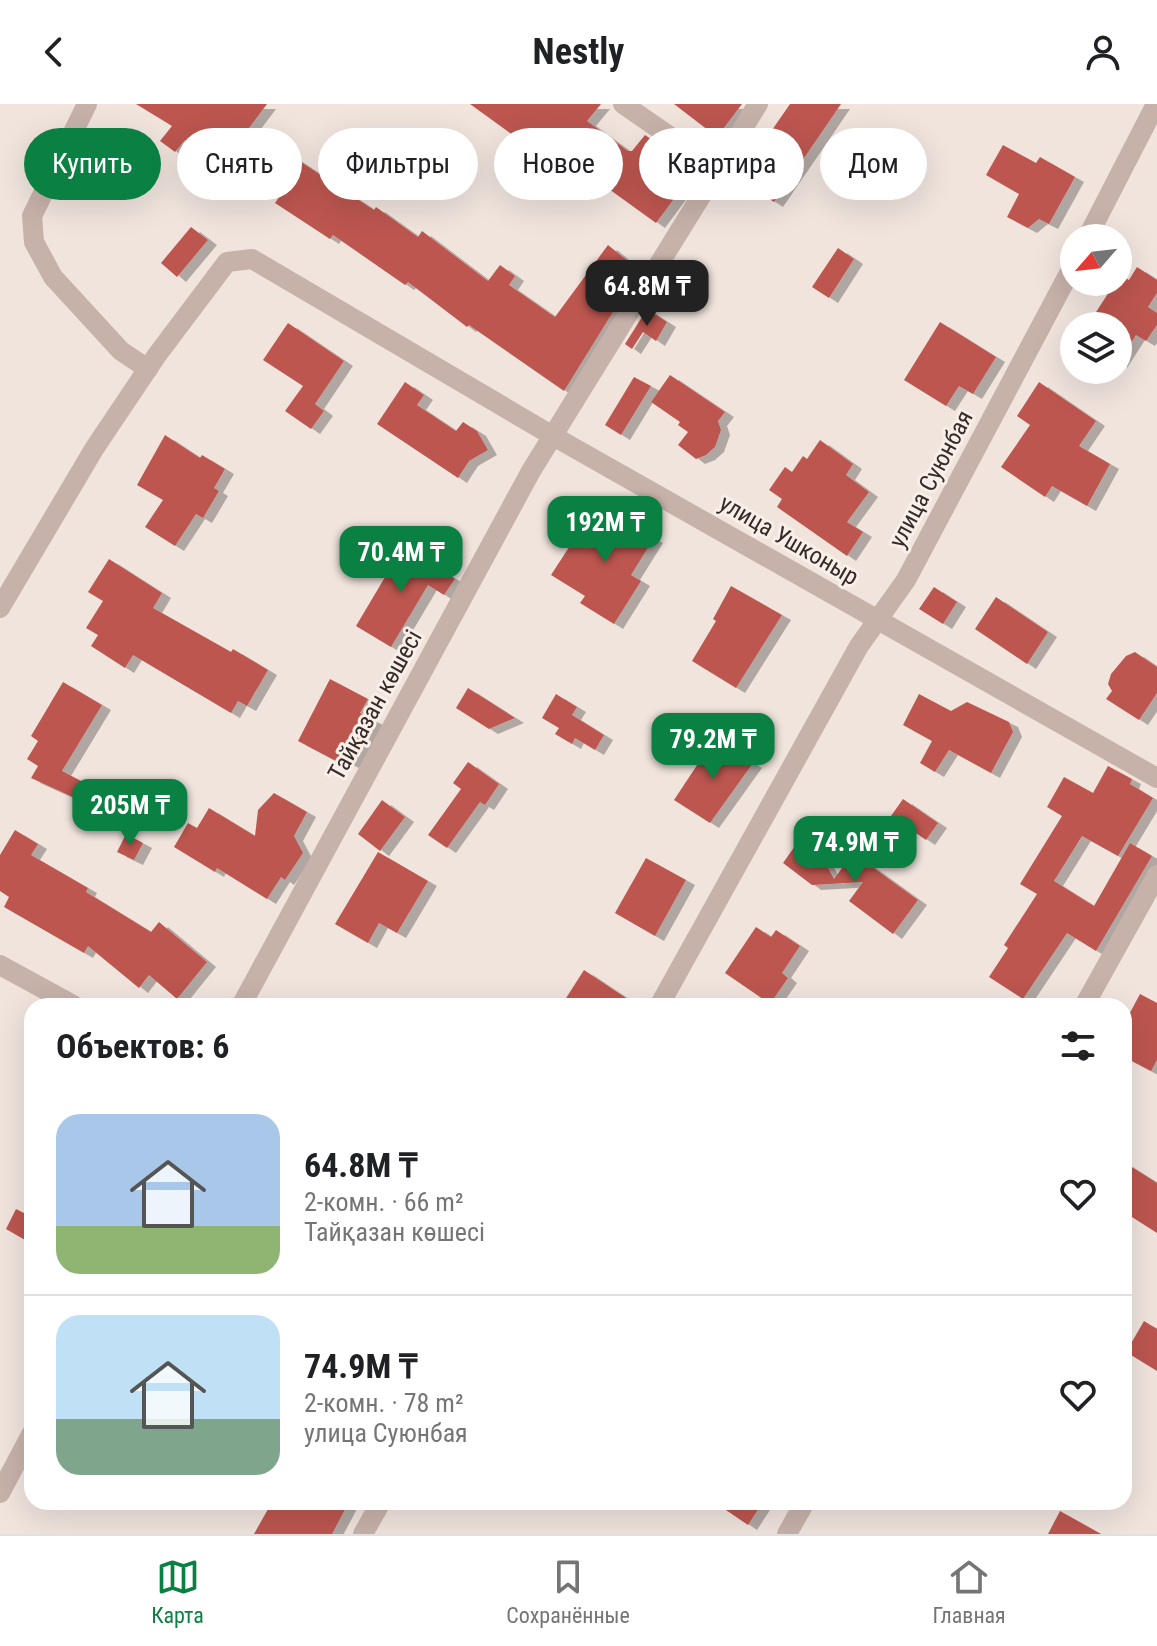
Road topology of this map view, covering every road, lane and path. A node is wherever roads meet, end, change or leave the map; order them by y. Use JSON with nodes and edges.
{"nodes":[{"id":1,"x":87,"y":104,"type":"edge"},
{"id":2,"x":623,"y":104,"type":"edge"},
{"id":3,"x":758,"y":104,"type":"edge"},
{"id":4,"x":1156,"y":104,"type":"edge"},
{"id":5,"x":658,"y":128,"type":"edge"},
{"id":6,"x":743,"y":128,"type":"edge"},
{"id":7,"x":698,"y":200,"type":"edge"},
{"id":8,"x":1094,"y":224,"type":"edge"},
{"id":9,"x":1060,"y":290,"type":"edge"},
{"id":10,"x":148,"y":369,"type":"junction"},
{"id":11,"x":553,"y":436,"type":"junction"},
{"id":12,"x":0,"y":608,"type":"edge"},
{"id":13,"x":876,"y":620,"type":"junction"},
{"id":14,"x":1157,"y":778,"type":"edge"},
{"id":15,"x":1157,"y":875,"type":"edge"},
{"id":16,"x":0,"y":965,"type":"edge"},
{"id":17,"x":60,"y":998,"type":"edge"},
{"id":18,"x":245,"y":998,"type":"edge"},
{"id":19,"x":663,"y":998,"type":"edge"},
{"id":20,"x":1088,"y":998,"type":"edge"},
{"id":21,"x":24,"y":1448,"type":"edge"},
{"id":22,"x":0,"y":1493,"type":"edge"},
{"id":23,"x":377,"y":1510,"type":"edge"},
{"id":24,"x":800,"y":1510,"type":"edge"},
{"id":25,"x":365,"y":1533,"type":"edge"},
{"id":26,"x":787,"y":1534,"type":"edge"}],
"edges":[{"from":1,"to":10,"type":"street"},
{"from":2,"to":5,"type":"street"},
{"from":3,"to":6,"type":"street","name":"Тайқазан көшесі"},
{"from":4,"to":8,"type":"street"},
{"from":7,"to":11,"type":"street","name":"Тайқазан көшесі"},
{"from":9,"to":13,"type":"street","name":"улица Суюнбая"},
{"from":10,"to":11,"type":"street","name":"улица Ушконыр"},
{"from":10,"to":12,"type":"street"},
{"from":11,"to":13,"type":"street","name":"улица Ушконыр"},
{"from":11,"to":18,"type":"street","name":"Тайқазан көшесі"},
{"from":13,"to":14,"type":"street","name":"улица Ушконыр"},
{"from":13,"to":19,"type":"street","name":"улица Суюнбая"},
{"from":15,"to":20,"type":"street"},
{"from":16,"to":17,"type":"street"},
{"from":21,"to":22,"type":"street"},
{"from":23,"to":25,"type":"street"},
{"from":24,"to":26,"type":"street"}]}
